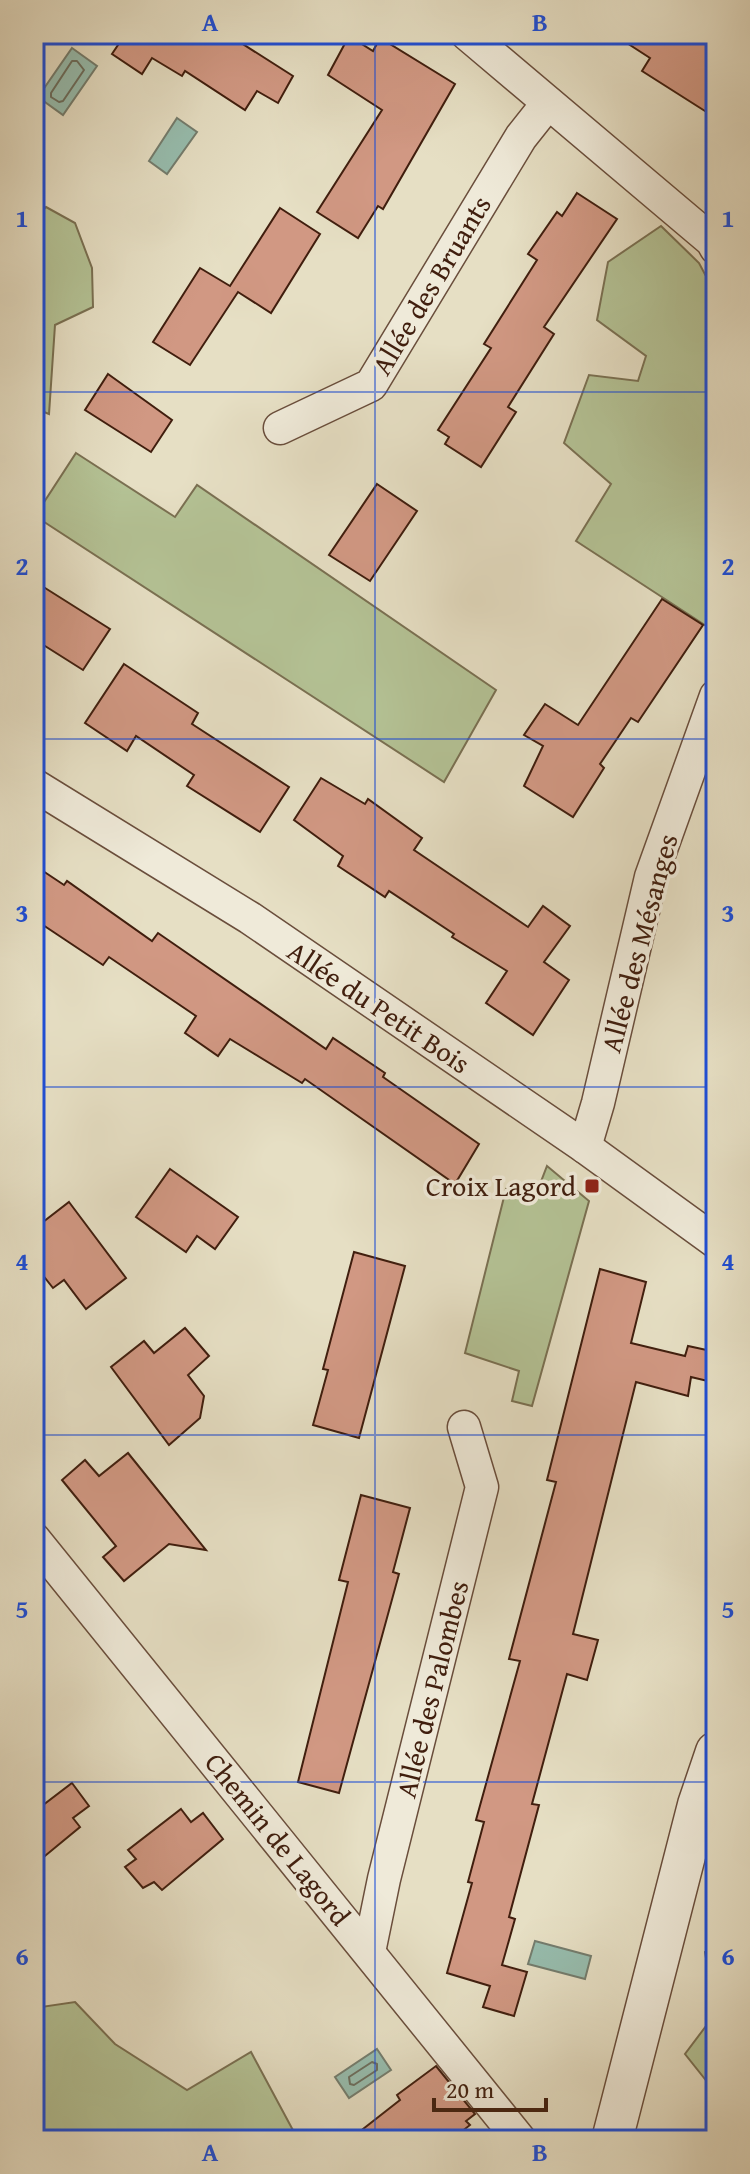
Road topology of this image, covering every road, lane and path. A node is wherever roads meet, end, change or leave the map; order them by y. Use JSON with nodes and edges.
{"nodes":[{"id":1,"x":467,"y":34,"type":"edge"},
{"id":2,"x":548,"y":103,"type":"junction"},
{"id":3,"x":716,"y":248,"type":"edge"},
{"id":4,"x":280,"y":428,"type":"dead end"},
{"id":5,"x":716,"y":696,"type":"edge"},
{"id":6,"x":34,"y":785,"type":"edge"},
{"id":7,"x":585,"y":1147,"type":"junction"},
{"id":8,"x":716,"y":1242,"type":"edge"},
{"id":9,"x":464,"y":1427,"type":"dead end"},
{"id":10,"x":34,"y":1539,"type":"edge"},
{"id":11,"x":716,"y":1752,"type":"edge"},
{"id":12,"x":369,"y":1952,"type":"junction"},
{"id":13,"x":520,"y":2140,"type":"edge"},
{"id":14,"x":612,"y":2140,"type":"edge"}],
"edges":[{"from":1,"to":2,"type":"street"},
{"from":2,"to":3,"type":"street"},
{"from":2,"to":4,"type":"street","name":"Allée des Bruants"},
{"from":5,"to":7,"type":"street","name":"Allée des Mésanges"},
{"from":6,"to":7,"type":"street","name":"Allée du Petit Bois"},
{"from":7,"to":8,"type":"street","name":"Allée du Petit Bois"},
{"from":9,"to":12,"type":"street","name":"Allée des Palombes"},
{"from":10,"to":12,"type":"street","name":"Chemin de Lagord"},
{"from":11,"to":14,"type":"street"},
{"from":12,"to":13,"type":"street","name":"Chemin de Lagord"}]}
